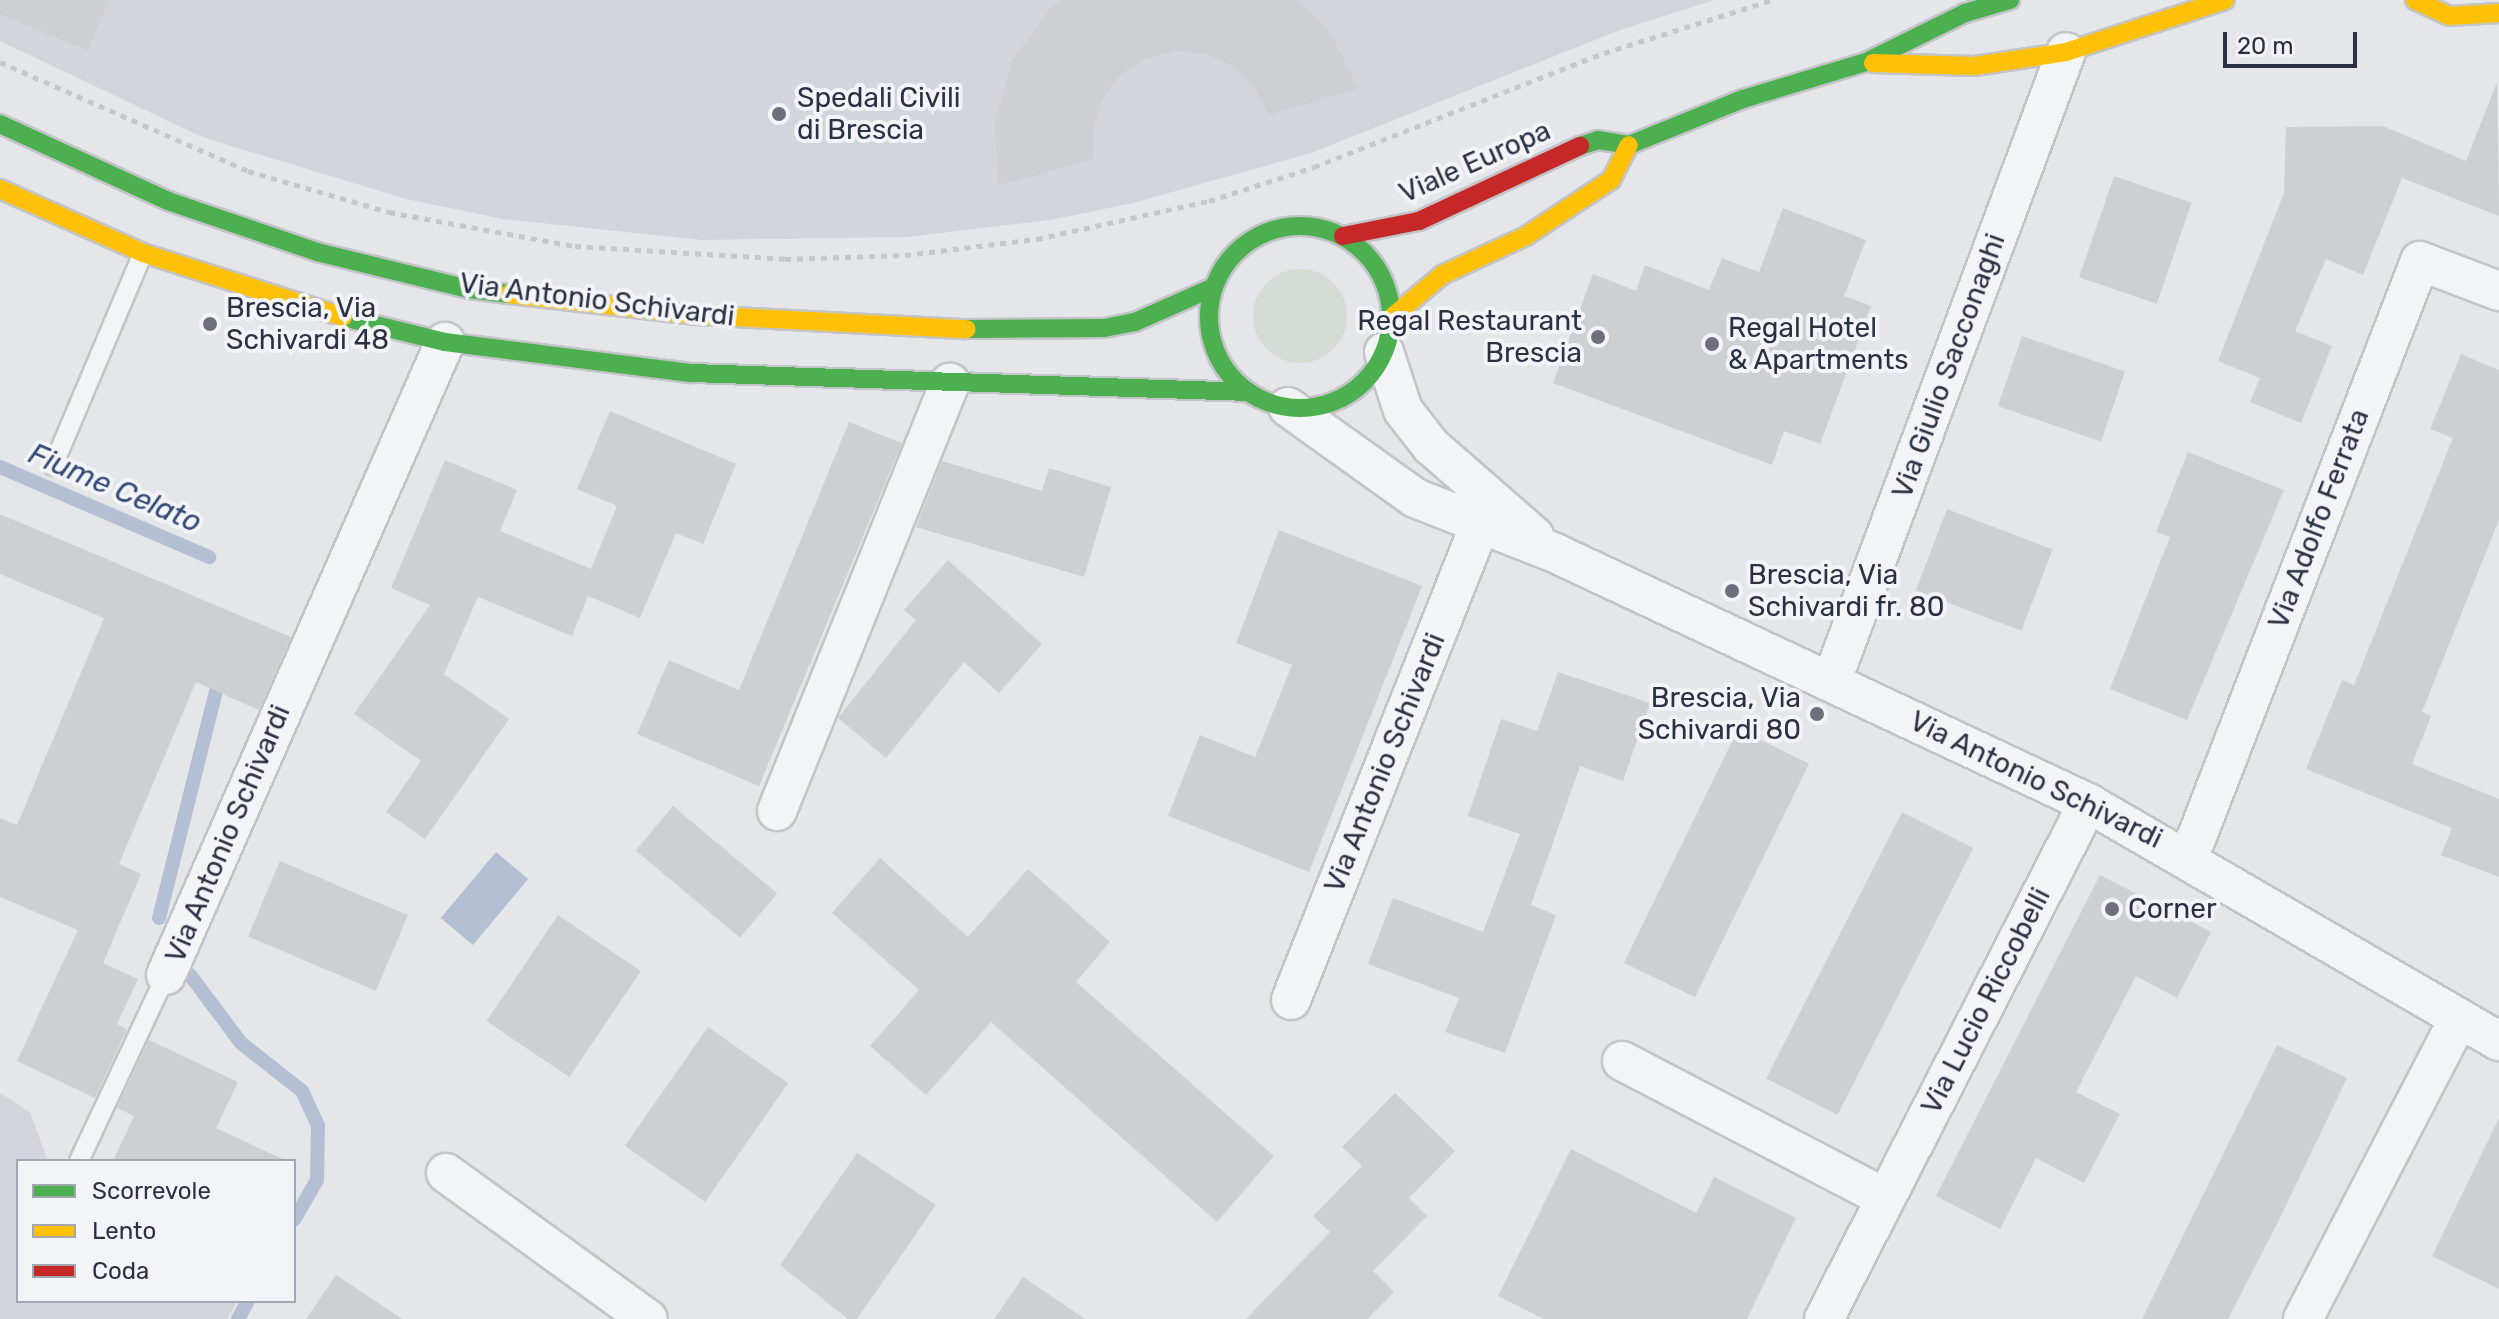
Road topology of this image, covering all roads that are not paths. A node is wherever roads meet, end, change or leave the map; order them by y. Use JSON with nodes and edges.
{"nodes":[{"id":1,"x":2010,"y":0,"type":"edge"},
{"id":2,"x":2225,"y":0,"type":"edge"},
{"id":3,"x":2415,"y":0,"type":"edge"},
{"id":4,"x":2499,"y":13,"type":"edge"},
{"id":5,"x":2066,"y":52,"type":"junction"},
{"id":6,"x":1866,"y":62,"type":"junction"},
{"id":7,"x":0,"y":124,"type":"edge"},
{"id":8,"x":1629,"y":145,"type":"junction"},
{"id":9,"x":0,"y":189,"type":"edge"},
{"id":10,"x":1343,"y":236,"type":"junction"},
{"id":11,"x":143,"y":253,"type":"junction"},
{"id":12,"x":1214,"y":287,"type":"junction"},
{"id":13,"x":2499,"y":291,"type":"edge"},
{"id":14,"x":1387,"y":335,"type":"junction"},
{"id":15,"x":445,"y":342,"type":"junction"},
{"id":16,"x":950,"y":383,"type":"junction"},
{"id":17,"x":1249,"y":392,"type":"junction"},
{"id":18,"x":1288,"y":407,"type":"junction"},
{"id":19,"x":53,"y":466,"type":"dead end"},
{"id":20,"x":1479,"y":527,"type":"junction"},
{"id":21,"x":1555,"y":553,"type":"junction"},
{"id":22,"x":1832,"y":680,"type":"junction"},
{"id":23,"x":2088,"y":803,"type":"junction"},
{"id":24,"x":777,"y":811,"type":"dead end"},
{"id":25,"x":2189,"y":857,"type":"junction"},
{"id":26,"x":166,"y":975,"type":"joint"},
{"id":27,"x":1291,"y":1000,"type":"dead end"},
{"id":28,"x":2459,"y":1018,"type":"junction"},
{"id":29,"x":2499,"y":1041,"type":"edge"},
{"id":30,"x":1622,"y":1061,"type":"dead end"},
{"id":31,"x":80,"y":1159,"type":"edge"},
{"id":32,"x":446,"y":1173,"type":"dead end"},
{"id":33,"x":1885,"y":1198,"type":"junction"},
{"id":34,"x":648,"y":1319,"type":"edge"},
{"id":35,"x":1824,"y":1319,"type":"edge"},
{"id":36,"x":2303,"y":1319,"type":"edge"}],
"edges":[{"from":1,"to":6,"type":"street","name":"Viale Europa"},
{"from":2,"to":5,"type":"street","name":"Viale Europa"},
{"from":3,"to":4,"type":"street"},
{"from":5,"to":6,"type":"street","name":"Viale Europa"},
{"from":5,"to":22,"type":"street","name":"Via Giulio Sacconaghi"},
{"from":6,"to":8,"type":"street","name":"Viale Europa"},
{"from":7,"to":12,"type":"street","name":"Via Antonio Schivardi"},
{"from":8,"to":10,"type":"street","name":"Viale Europa"},
{"from":8,"to":14,"type":"street","name":"Viale Europa"},
{"from":9,"to":11,"type":"street","name":"Via Antonio Schivardi"},
{"from":10,"to":12,"type":"street","name":"Viale Europa"},
{"from":10,"to":14,"type":"street","name":"Viale Europa"},
{"from":11,"to":15,"type":"street","name":"Via Antonio Schivardi"},
{"from":11,"to":19,"type":"lane"},
{"from":12,"to":17,"type":"street","name":"Viale Europa"},
{"from":13,"to":25,"type":"street","name":"Via Adolfo Ferrata"},
{"from":14,"to":18,"type":"street","name":"Viale Europa"},
{"from":14,"to":21,"type":"street","name":"Via Antonio Schivardi"},
{"from":15,"to":16,"type":"street","name":"Via Antonio Schivardi"},
{"from":15,"to":26,"type":"street","name":"Via Antonio Schivardi"},
{"from":16,"to":17,"type":"street","name":"Via Antonio Schivardi"},
{"from":16,"to":24,"type":"street"},
{"from":17,"to":18,"type":"street","name":"Viale Europa"},
{"from":18,"to":20,"type":"street","name":"Via Antonio Schivardi"},
{"from":20,"to":21,"type":"street","name":"Via Antonio Schivardi"},
{"from":20,"to":27,"type":"street","name":"Via Antonio Schivardi"},
{"from":21,"to":22,"type":"street","name":"Via Antonio Schivardi"},
{"from":22,"to":23,"type":"street","name":"Via Antonio Schivardi"},
{"from":23,"to":25,"type":"street","name":"Via Antonio Schivardi"},
{"from":23,"to":33,"type":"street","name":"Via Lucio Riccobelli"},
{"from":25,"to":28,"type":"street","name":"Via Antonio Schivardi"},
{"from":26,"to":31,"type":"lane"},
{"from":28,"to":29,"type":"street","name":"Via Antonio Schivardi"},
{"from":28,"to":36,"type":"street"},
{"from":30,"to":33,"type":"street"},
{"from":32,"to":34,"type":"street"},
{"from":33,"to":35,"type":"street","name":"Via Lucio Riccobelli"}]}
